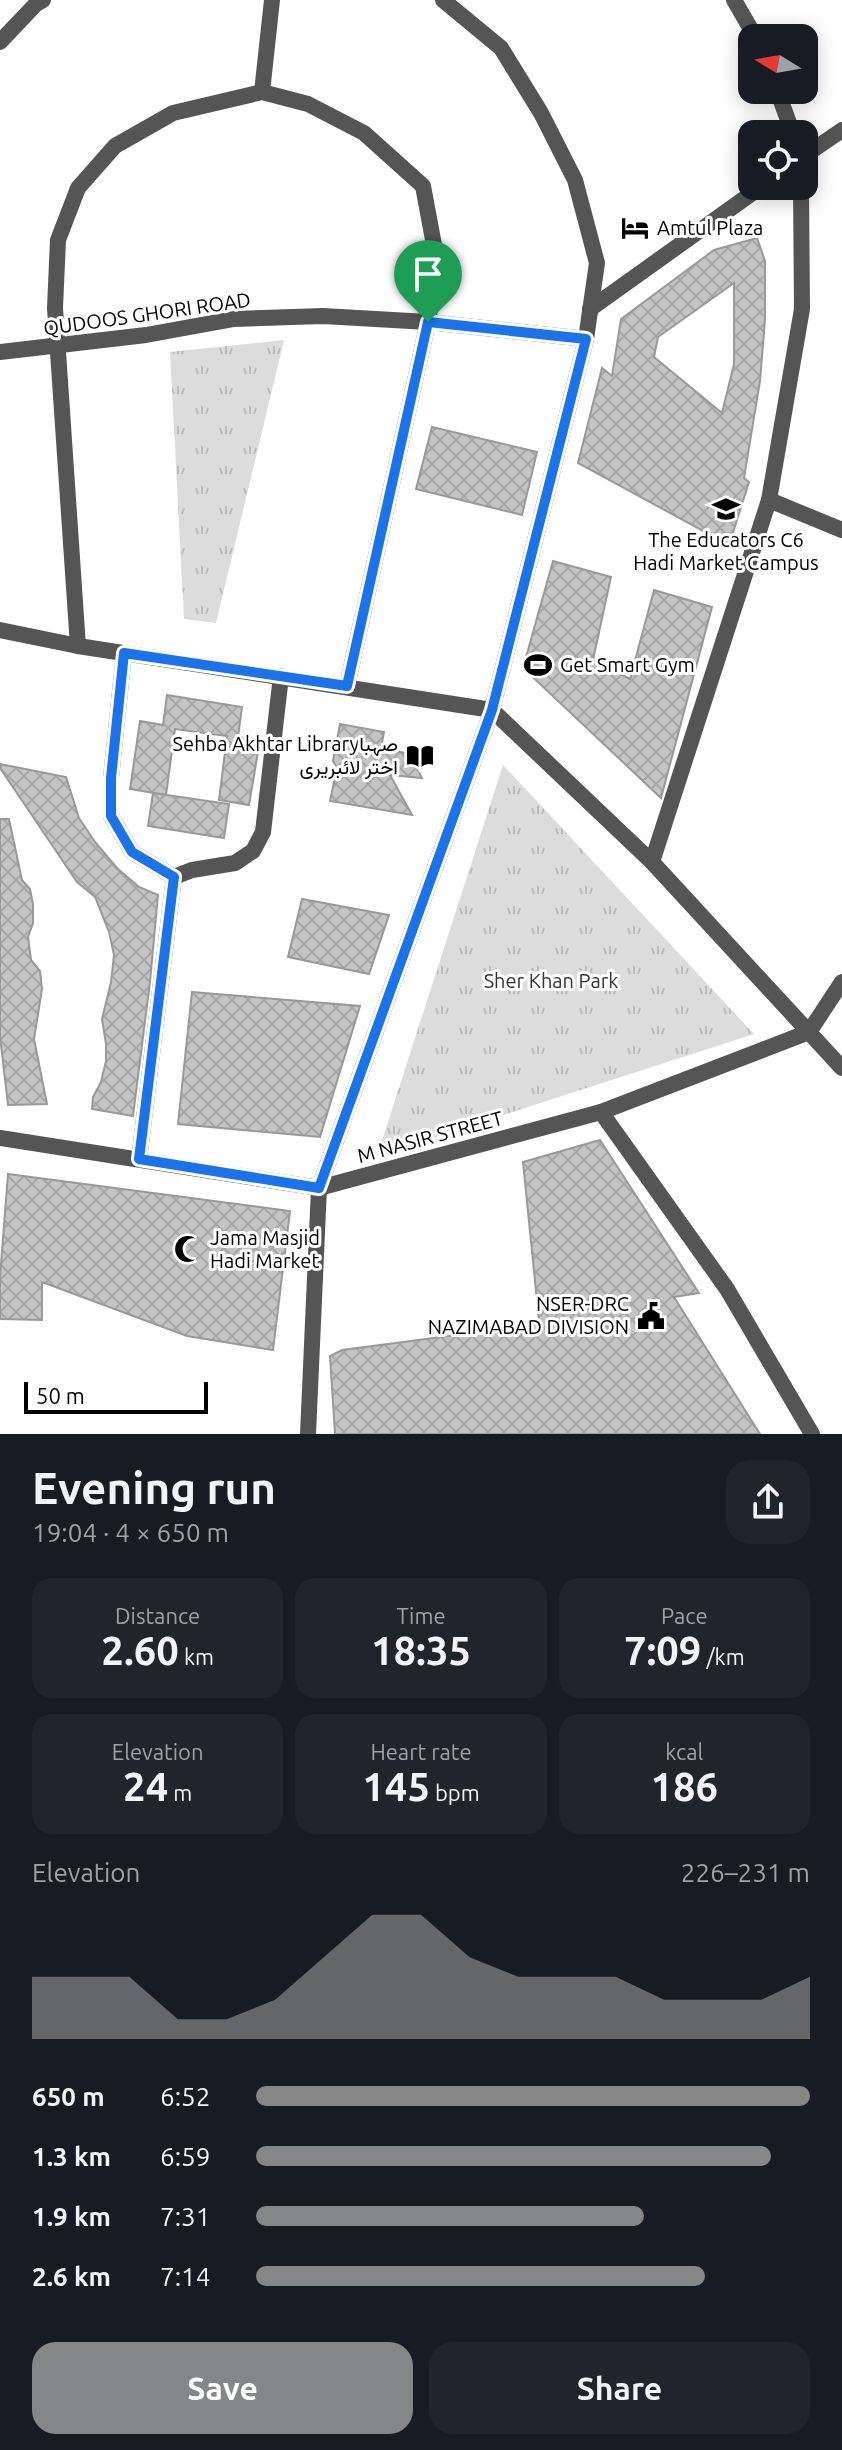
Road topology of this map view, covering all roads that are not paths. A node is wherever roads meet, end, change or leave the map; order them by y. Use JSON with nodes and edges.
{"nodes":[{"id":1,"x":43,"y":0,"type":"edge"},
{"id":2,"x":272,"y":0,"type":"edge"},
{"id":3,"x":443,"y":0,"type":"edge"},
{"id":4,"x":734,"y":0,"type":"edge"},
{"id":5,"x":748,"y":24,"type":"edge"},
{"id":6,"x":0,"y":42,"type":"edge"},
{"id":7,"x":262,"y":92,"type":"junction"},
{"id":8,"x":842,"y":130,"type":"edge"},
{"id":9,"x":818,"y":146,"type":"edge"},
{"id":10,"x":742,"y":200,"type":"edge"},
{"id":11,"x":801,"y":200,"type":"edge"},
{"id":12,"x":590,"y":309,"type":"junction"},
{"id":13,"x":428,"y":322,"type":"junction"},
{"id":14,"x":586,"y":339,"type":"junction"},
{"id":15,"x":57,"y":347,"type":"junction"},
{"id":16,"x":0,"y":352,"type":"edge"},
{"id":17,"x":769,"y":500,"type":"junction"},
{"id":18,"x":842,"y":530,"type":"edge"},
{"id":19,"x":0,"y":630,"type":"edge"},
{"id":20,"x":78,"y":646,"type":"junction"},
{"id":21,"x":124,"y":653,"type":"junction"},
{"id":22,"x":281,"y":676,"type":"junction"},
{"id":23,"x":347,"y":686,"type":"junction"},
{"id":24,"x":492,"y":710,"type":"junction"},
{"id":25,"x":652,"y":862,"type":"junction"},
{"id":26,"x":174,"y":877,"type":"junction"},
{"id":27,"x":842,"y":982,"type":"edge"},
{"id":28,"x":809,"y":1032,"type":"junction"},
{"id":29,"x":842,"y":1068,"type":"edge"},
{"id":30,"x":601,"y":1112,"type":"junction"},
{"id":31,"x":0,"y":1138,"type":"edge"},
{"id":32,"x":139,"y":1159,"type":"junction"},
{"id":33,"x":319,"y":1188,"type":"junction"},
{"id":34,"x":308,"y":1434,"type":"edge"},
{"id":35,"x":812,"y":1434,"type":"edge"}],
"edges":[{"from":1,"to":6,"type":"street"},
{"from":2,"to":7,"type":"street"},
{"from":3,"to":12,"type":"street"},
{"from":4,"to":5,"type":"street"},
{"from":7,"to":13,"type":"street"},
{"from":7,"to":15,"type":"street"},
{"from":8,"to":9,"type":"street"},
{"from":10,"to":12,"type":"street"},
{"from":11,"to":17,"type":"street"},
{"from":12,"to":14,"type":"street"},
{"from":13,"to":14,"type":"street","name":"QUDOOS GHORI ROAD"},
{"from":13,"to":15,"type":"street","name":"QUDOOS GHORI ROAD"},
{"from":13,"to":23,"type":"street"},
{"from":14,"to":24,"type":"street"},
{"from":15,"to":16,"type":"street","name":"QUDOOS GHORI ROAD"},
{"from":15,"to":20,"type":"street"},
{"from":17,"to":18,"type":"street"},
{"from":17,"to":25,"type":"street"},
{"from":19,"to":20,"type":"street"},
{"from":20,"to":21,"type":"street"},
{"from":21,"to":22,"type":"street"},
{"from":21,"to":26,"type":"street"},
{"from":22,"to":23,"type":"street"},
{"from":22,"to":26,"type":"street"},
{"from":23,"to":24,"type":"street"},
{"from":24,"to":25,"type":"street"},
{"from":24,"to":33,"type":"street"},
{"from":25,"to":28,"type":"street"},
{"from":26,"to":32,"type":"street"},
{"from":27,"to":28,"type":"street"},
{"from":28,"to":29,"type":"street"},
{"from":28,"to":30,"type":"street","name":"M NASIR STREET"},
{"from":30,"to":33,"type":"street","name":"M NASIR STREET"},
{"from":30,"to":35,"type":"street"},
{"from":31,"to":32,"type":"street","name":"M NASIR STREET"},
{"from":32,"to":33,"type":"street","name":"M NASIR STREET"},
{"from":33,"to":34,"type":"street"}]}
